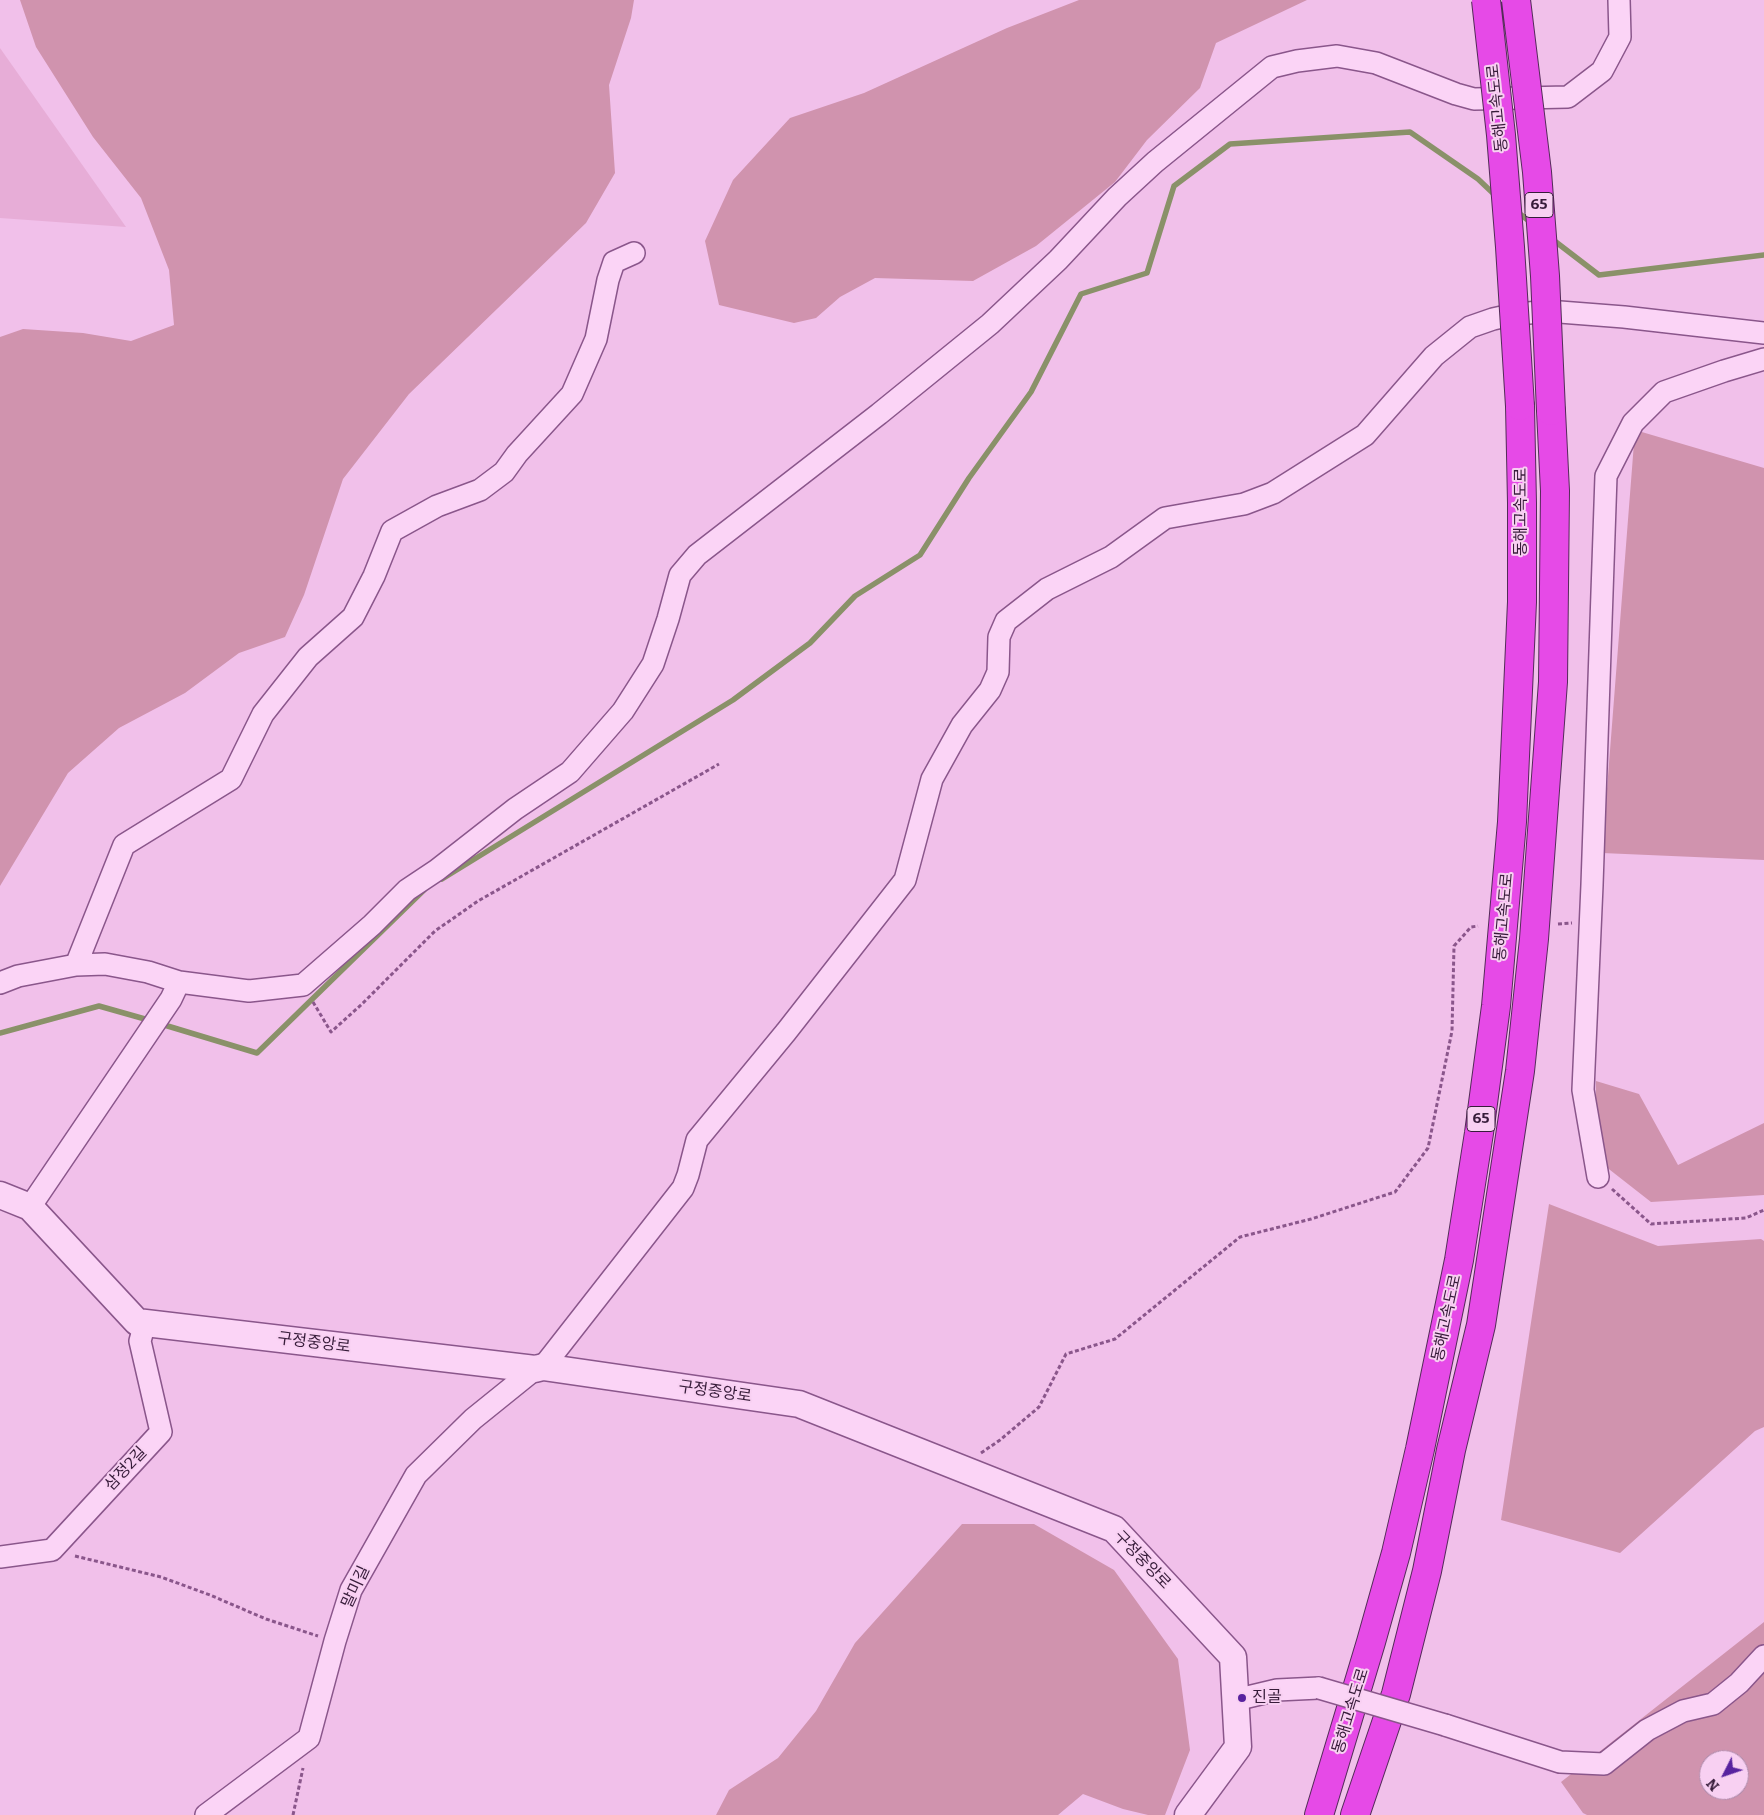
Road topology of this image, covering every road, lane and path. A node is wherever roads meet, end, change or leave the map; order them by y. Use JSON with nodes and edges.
{"nodes":[{"id":1,"x":1486,"y":0,"type":"edge"},
{"id":2,"x":1516,"y":0,"type":"edge"},
{"id":3,"x":1619,"y":0,"type":"edge"},
{"id":4,"x":634,"y":253,"type":"dead end"},
{"id":5,"x":1764,"y":333,"type":"edge"},
{"id":6,"x":1764,"y":359,"type":"edge"},
{"id":7,"x":719,"y":764,"type":"dead end"},
{"id":8,"x":1478,"y":926,"type":"dead end"},
{"id":9,"x":76,"y":965,"type":"junction"},
{"id":10,"x":0,"y":983,"type":"edge"},
{"id":11,"x":175,"y":990,"type":"junction"},
{"id":12,"x":311,"y":1000,"type":"dead end"},
{"id":13,"x":1598,"y":1177,"type":"joint"},
{"id":14,"x":0,"y":1195,"type":"edge"},
{"id":15,"x":30,"y":1208,"type":"junction"},
{"id":16,"x":1764,"y":1210,"type":"edge"},
{"id":17,"x":145,"y":1323,"type":"junction"},
{"id":18,"x":539,"y":1368,"type":"junction"},
{"id":19,"x":958,"y":1467,"type":"junction"},
{"id":20,"x":52,"y":1550,"type":"junction"},
{"id":21,"x":0,"y":1557,"type":"edge"},
{"id":22,"x":335,"y":1641,"type":"junction"},
{"id":23,"x":1764,"y":1656,"type":"edge"},
{"id":24,"x":1235,"y":1700,"type":"junction"},
{"id":25,"x":309,"y":1738,"type":"junction"},
{"id":26,"x":206,"y":1815,"type":"edge"},
{"id":27,"x":293,"y":1815,"type":"edge"},
{"id":28,"x":1188,"y":1815,"type":"edge"},
{"id":29,"x":1319,"y":1815,"type":"edge"},
{"id":30,"x":1355,"y":1815,"type":"edge"}],
"edges":[{"from":1,"to":29,"type":"highway","name":"동해고속도로","number":"65","bridge":true},
{"from":2,"to":30,"type":"highway","name":"동해고속도로","number":"65","bridge":true},
{"from":3,"to":11,"type":"street"},
{"from":4,"to":9,"type":"street"},
{"from":5,"to":18,"type":"street","name":"말미길"},
{"from":6,"to":13,"type":"street"},
{"from":7,"to":12,"type":"path"},
{"from":8,"to":19,"type":"path"},
{"from":9,"to":10,"type":"street"},
{"from":9,"to":11,"type":"street"},
{"from":11,"to":15,"type":"street"},
{"from":13,"to":16,"type":"path"},
{"from":14,"to":15,"type":"street","name":"구정중앙로"},
{"from":15,"to":17,"type":"street","name":"구정중앙로"},
{"from":17,"to":18,"type":"street","name":"구정중앙로"},
{"from":17,"to":20,"type":"street","name":"삼정2길"},
{"from":18,"to":19,"type":"street","name":"구정중앙로"},
{"from":18,"to":22,"type":"street","name":"말미길"},
{"from":19,"to":24,"type":"street","name":"구정중앙로"},
{"from":20,"to":21,"type":"street"},
{"from":20,"to":22,"type":"path"},
{"from":22,"to":25,"type":"street","name":"말미길"},
{"from":23,"to":24,"type":"street","bridge":true},
{"from":24,"to":28,"type":"street","name":"구정중앙로"},
{"from":25,"to":26,"type":"street"},
{"from":25,"to":27,"type":"path"}]}
